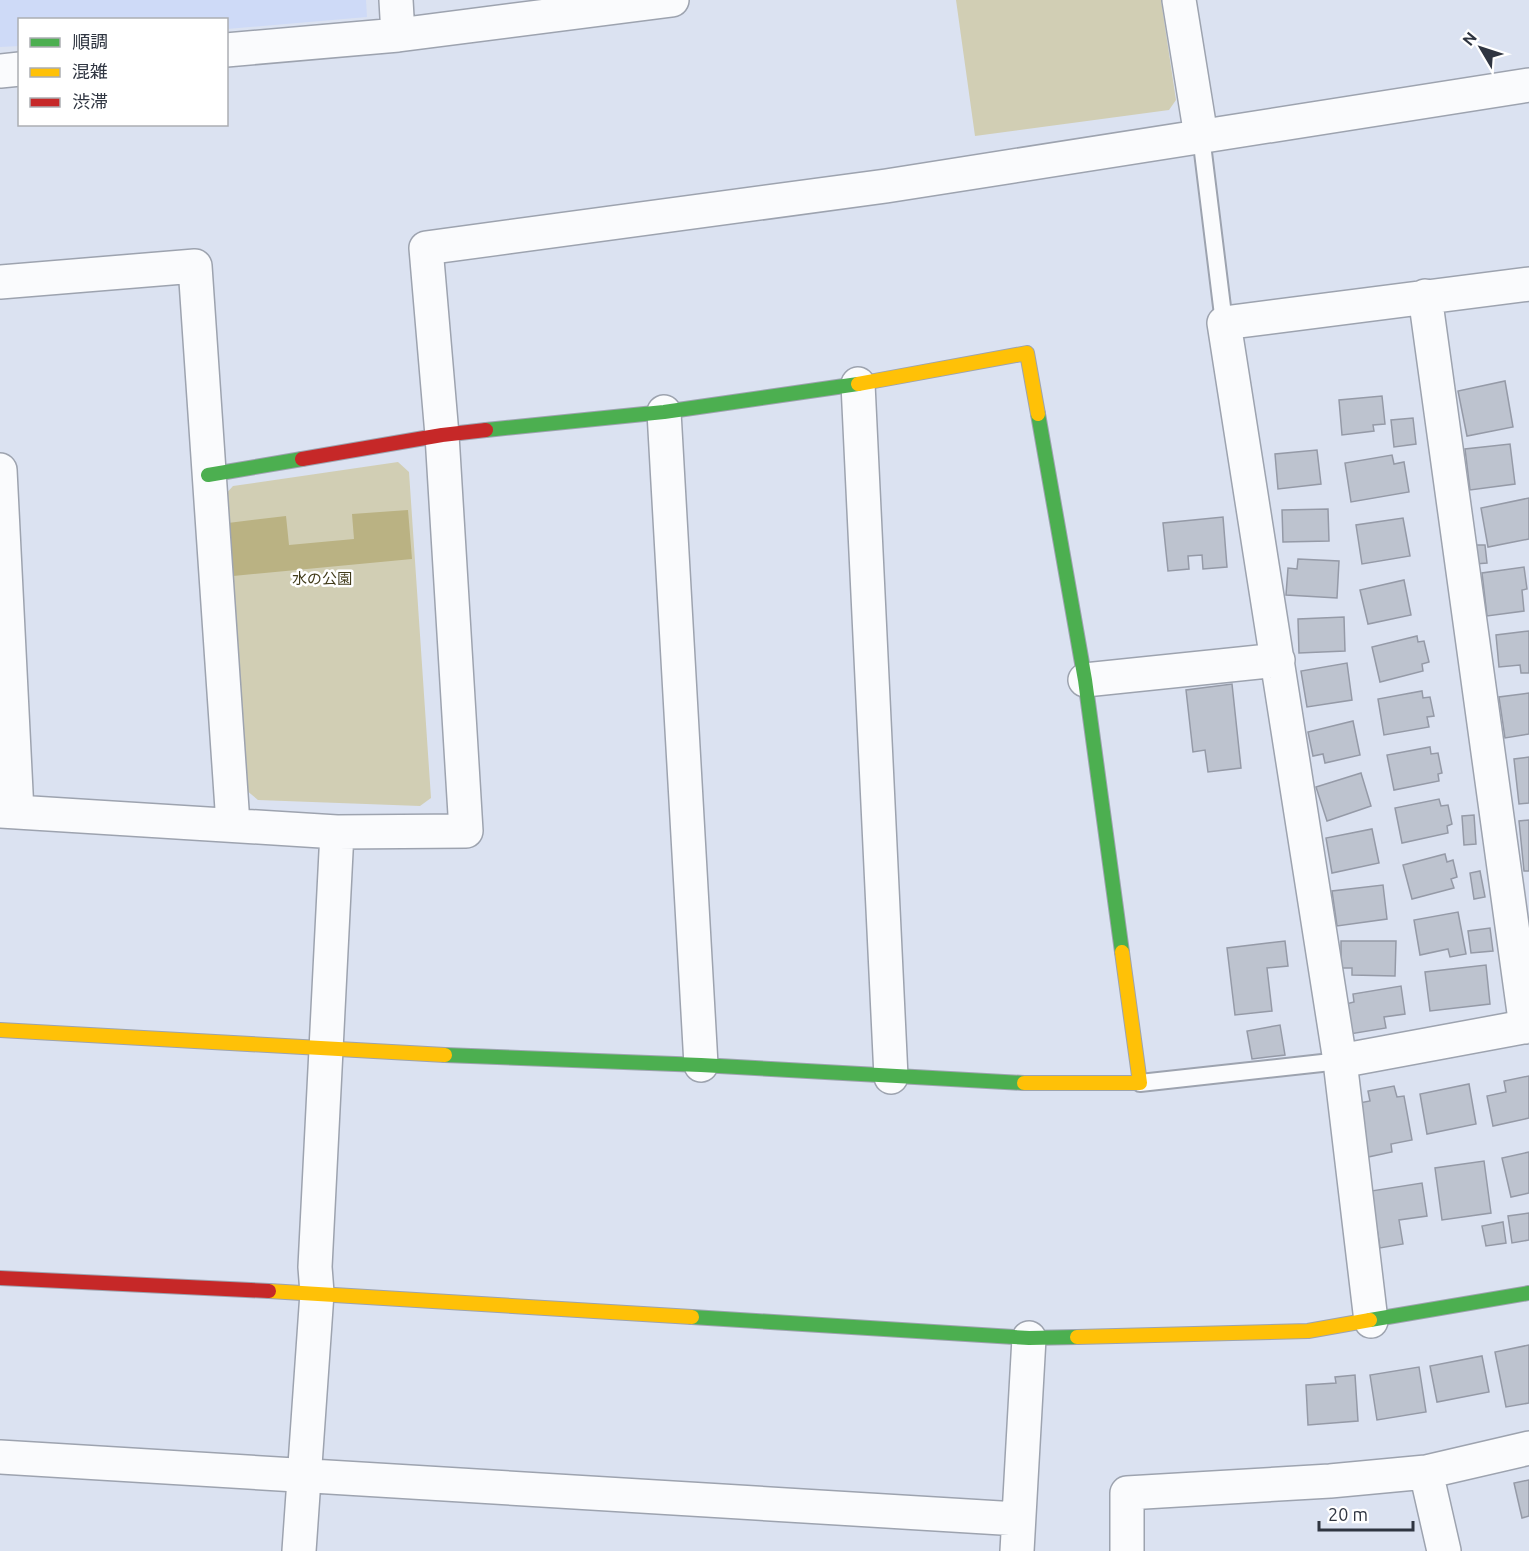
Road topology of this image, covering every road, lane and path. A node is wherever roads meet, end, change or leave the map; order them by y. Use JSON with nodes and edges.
{"nodes":[{"id":1,"x":396,"y":0,"type":"edge"},
{"id":2,"x":672,"y":0,"type":"edge"},
{"id":3,"x":1179,"y":0,"type":"edge"},
{"id":4,"x":616,"y":4,"type":"edge"},
{"id":5,"x":398,"y":35,"type":"junction"},
{"id":6,"x":228,"y":50,"type":"edge"},
{"id":7,"x":18,"y":69,"type":"edge"},
{"id":8,"x":0,"y":71,"type":"edge"},
{"id":9,"x":1529,"y":85,"type":"edge"},
{"id":10,"x":1201,"y":136,"type":"junction"},
{"id":11,"x":0,"y":282,"type":"edge"},
{"id":12,"x":1529,"y":284,"type":"edge"},
{"id":13,"x":1425,"y":296,"type":"junction"},
{"id":14,"x":1224,"y":323,"type":"junction"},
{"id":15,"x":858,"y":384,"type":"junction"},
{"id":16,"x":664,"y":412,"type":"junction"},
{"id":17,"x":442,"y":435,"type":"junction"},
{"id":18,"x":0,"y":470,"type":"edge"},
{"id":19,"x":207,"y":475,"type":"junction"},
{"id":20,"x":1278,"y":660,"type":"junction"},
{"id":21,"x":1085,"y":680,"type":"junction"},
{"id":22,"x":9,"y":811,"type":"edge"},
{"id":23,"x":233,"y":824,"type":"junction"},
{"id":24,"x":337,"y":832,"type":"junction"},
{"id":25,"x":1528,"y":1027,"type":"edge"},
{"id":26,"x":0,"y":1030,"type":"edge"},
{"id":27,"x":326,"y":1050,"type":"junction"},
{"id":28,"x":1340,"y":1061,"type":"junction"},
{"id":29,"x":701,"y":1065,"type":"junction"},
{"id":30,"x":891,"y":1077,"type":"junction"},
{"id":31,"x":1140,"y":1083,"type":"junction"},
{"id":32,"x":0,"y":1278,"type":"edge"},
{"id":33,"x":317,"y":1293,"type":"junction"},
{"id":34,"x":1529,"y":1293,"type":"edge"},
{"id":35,"x":1371,"y":1321,"type":"junction"},
{"id":36,"x":1029,"y":1338,"type":"junction"},
{"id":37,"x":1529,"y":1448,"type":"edge"},
{"id":38,"x":0,"y":1457,"type":"edge"},
{"id":39,"x":1426,"y":1472,"type":"junction"},
{"id":40,"x":303,"y":1473,"type":"junction"},
{"id":41,"x":1017,"y":1535,"type":"edge"},
{"id":42,"x":299,"y":1551,"type":"edge"},
{"id":43,"x":1127,"y":1551,"type":"edge"},
{"id":44,"x":1444,"y":1551,"type":"edge"}],
"edges":[{"from":1,"to":5,"type":"street"},
{"from":2,"to":4,"type":"street"},
{"from":3,"to":10,"type":"street"},
{"from":4,"to":5,"type":"street"},
{"from":5,"to":6,"type":"street"},
{"from":7,"to":8,"type":"street"},
{"from":9,"to":10,"type":"street"},
{"from":10,"to":14,"type":"lane"},
{"from":10,"to":17,"type":"street"},
{"from":11,"to":19,"type":"street"},
{"from":12,"to":13,"type":"street"},
{"from":13,"to":14,"type":"street"},
{"from":13,"to":25,"type":"street"},
{"from":14,"to":20,"type":"street"},
{"from":15,"to":16,"type":"street"},
{"from":15,"to":21,"type":"street"},
{"from":15,"to":30,"type":"street"},
{"from":16,"to":17,"type":"street"},
{"from":16,"to":29,"type":"street"},
{"from":17,"to":19,"type":"street"},
{"from":17,"to":24,"type":"street"},
{"from":18,"to":22,"type":"street"},
{"from":19,"to":23,"type":"street"},
{"from":20,"to":21,"type":"street"},
{"from":20,"to":28,"type":"street"},
{"from":21,"to":31,"type":"street"},
{"from":22,"to":23,"type":"street"},
{"from":23,"to":24,"type":"street"},
{"from":24,"to":27,"type":"street"},
{"from":25,"to":28,"type":"street"},
{"from":26,"to":27,"type":"street"},
{"from":27,"to":29,"type":"street"},
{"from":27,"to":33,"type":"street"},
{"from":28,"to":31,"type":"lane"},
{"from":28,"to":35,"type":"street"},
{"from":29,"to":30,"type":"street"},
{"from":30,"to":31,"type":"street"},
{"from":32,"to":33,"type":"street"},
{"from":33,"to":36,"type":"street"},
{"from":33,"to":40,"type":"street"},
{"from":34,"to":35,"type":"street"},
{"from":35,"to":36,"type":"street"},
{"from":36,"to":41,"type":"street"},
{"from":37,"to":39,"type":"street"},
{"from":38,"to":40,"type":"street"},
{"from":39,"to":43,"type":"street"},
{"from":39,"to":44,"type":"street"},
{"from":40,"to":41,"type":"street"},
{"from":40,"to":42,"type":"street"}]}
